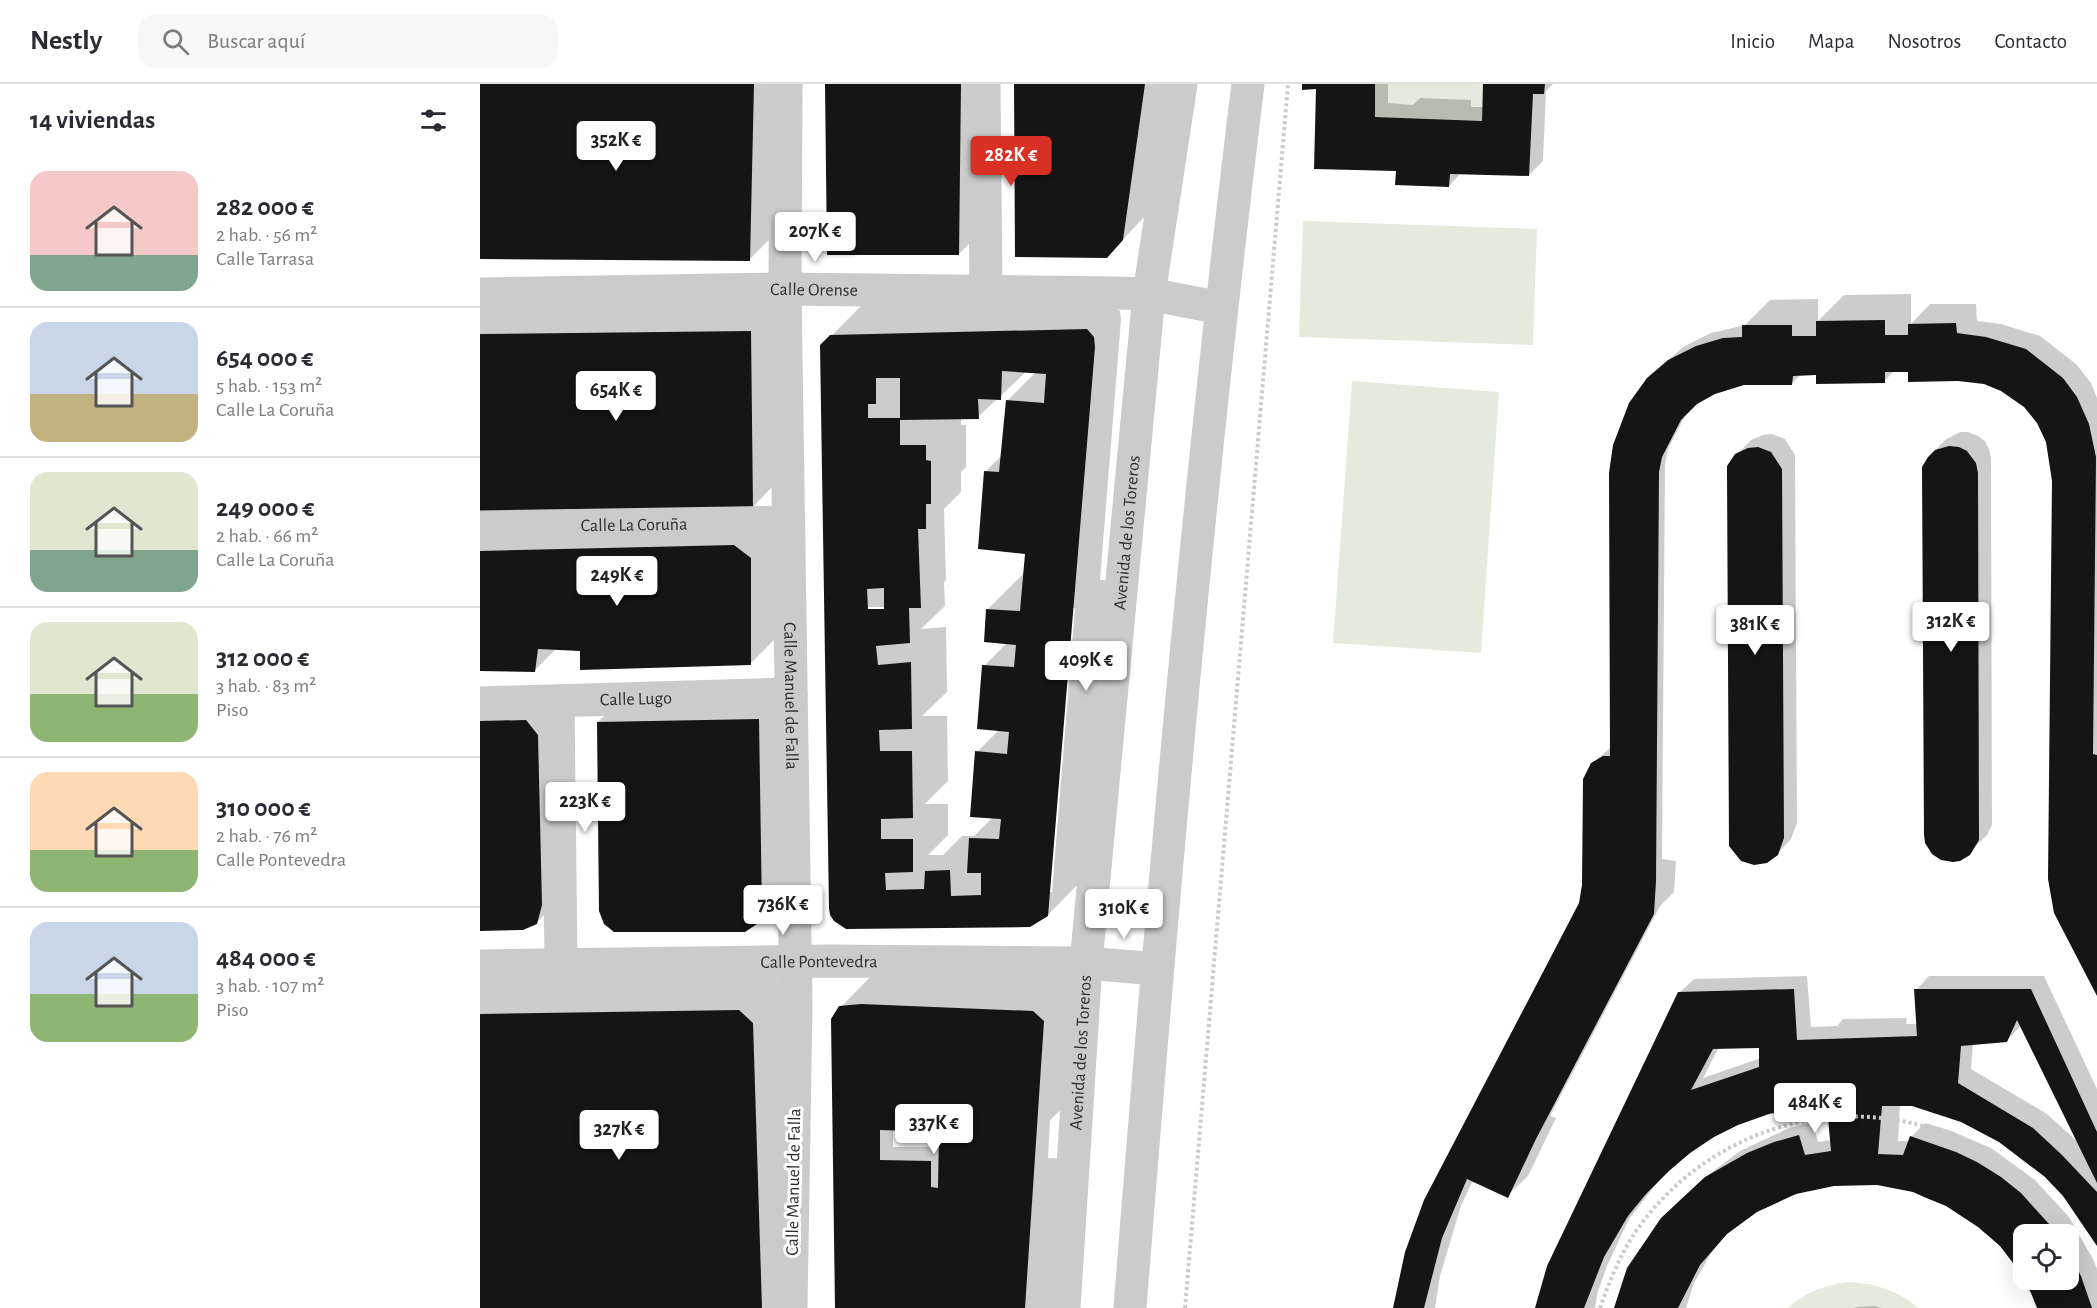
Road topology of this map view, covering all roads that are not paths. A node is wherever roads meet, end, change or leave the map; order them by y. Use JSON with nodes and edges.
{"nodes":[{"id":1,"x":786,"y":84,"type":"edge"},
{"id":2,"x":984,"y":84,"type":"edge"},
{"id":3,"x":1181,"y":84,"type":"edge"},
{"id":4,"x":1248,"y":84,"type":"edge"},
{"id":5,"x":785,"y":289,"type":"junction"},
{"id":6,"x":986,"y":291,"type":"junction"},
{"id":7,"x":480,"y":294,"type":"edge"},
{"id":8,"x":1149,"y":294,"type":"junction"},
{"id":9,"x":1221,"y":308,"type":"junction"},
{"id":10,"x":788,"y":522,"type":"junction"},
{"id":11,"x":480,"y":527,"type":"edge"},
{"id":12,"x":791,"y":694,"type":"junction"},
{"id":13,"x":558,"y":701,"type":"junction"},
{"id":14,"x":480,"y":703,"type":"edge"},
{"id":15,"x":795,"y":961,"type":"junction"},
{"id":16,"x":1086,"y":963,"type":"junction"},
{"id":17,"x":561,"y":965,"type":"junction"},
{"id":18,"x":480,"y":966,"type":"edge"},
{"id":19,"x":1157,"y":969,"type":"junction"},
{"id":20,"x":791,"y":1308,"type":"edge"},
{"id":21,"x":1064,"y":1308,"type":"edge"},
{"id":22,"x":1131,"y":1308,"type":"edge"}],
"edges":[{"from":1,"to":5,"type":"street","name":"Calle Manuel de Falla"},
{"from":2,"to":6,"type":"street"},
{"from":3,"to":8,"type":"street","name":"Avenida de los Toreros"},
{"from":4,"to":9,"type":"street"},
{"from":5,"to":6,"type":"street","name":"Calle Orense"},
{"from":5,"to":7,"type":"street","name":"Calle Orense"},
{"from":5,"to":10,"type":"street","name":"Calle Manuel de Falla"},
{"from":6,"to":8,"type":"street","name":"Calle Orense"},
{"from":8,"to":9,"type":"street"},
{"from":8,"to":16,"type":"street","name":"Avenida de los Toreros"},
{"from":9,"to":19,"type":"street"},
{"from":10,"to":11,"type":"street","name":"Calle La Coruña"},
{"from":10,"to":12,"type":"street","name":"Calle Manuel de Falla"},
{"from":12,"to":13,"type":"street","name":"Calle Lugo"},
{"from":12,"to":15,"type":"street","name":"Calle Manuel de Falla"},
{"from":13,"to":14,"type":"street","name":"Calle Lugo"},
{"from":13,"to":17,"type":"street"},
{"from":15,"to":16,"type":"street","name":"Calle Pontevedra"},
{"from":15,"to":17,"type":"street","name":"Calle Pontevedra"},
{"from":15,"to":20,"type":"street","name":"Calle Manuel de Falla"},
{"from":16,"to":19,"type":"street","name":"Calle Pontevedra"},
{"from":16,"to":21,"type":"street","name":"Avenida de los Toreros"},
{"from":17,"to":18,"type":"street","name":"Calle Pontevedra"},
{"from":19,"to":22,"type":"street"}]}
